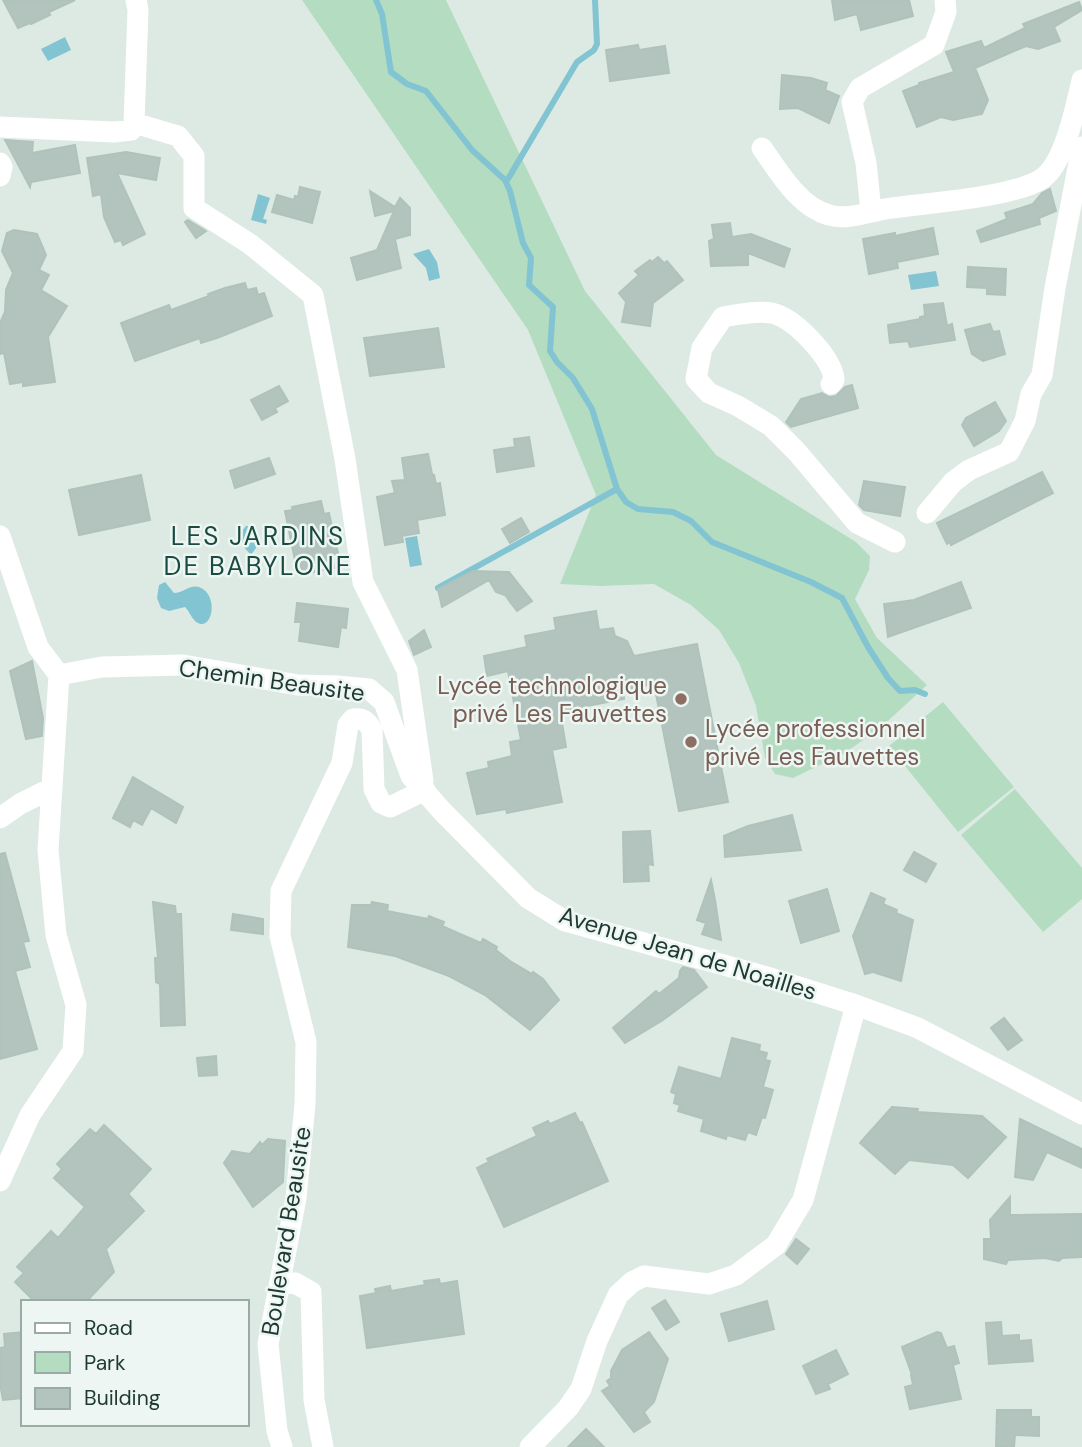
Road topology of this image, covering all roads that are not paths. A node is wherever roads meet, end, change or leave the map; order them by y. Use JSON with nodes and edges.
{"nodes":[{"id":1,"x":136,"y":0,"type":"edge"},
{"id":2,"x":945,"y":0,"type":"edge"},
{"id":3,"x":1082,"y":80,"type":"edge"},
{"id":4,"x":134,"y":123,"type":"junction"},
{"id":5,"x":0,"y":127,"type":"edge"},
{"id":6,"x":1082,"y":147,"type":"edge"},
{"id":7,"x":762,"y":148,"type":"dead end"},
{"id":8,"x":0,"y":163,"type":"edge"},
{"id":9,"x":0,"y":176,"type":"edge"},
{"id":10,"x":871,"y":211,"type":"junction"},
{"id":11,"x":831,"y":384,"type":"dead end"},
{"id":12,"x":927,"y":513,"type":"dead end"},
{"id":13,"x":0,"y":536,"type":"edge"},
{"id":14,"x":895,"y":542,"type":"dead end"},
{"id":15,"x":59,"y":674,"type":"junction"},
{"id":16,"x":52,"y":788,"type":"junction"},
{"id":17,"x":425,"y":790,"type":"junction"},
{"id":18,"x":0,"y":818,"type":"edge"},
{"id":19,"x":856,"y":1005,"type":"junction"},
{"id":20,"x":1082,"y":1114,"type":"edge"},
{"id":21,"x":0,"y":1181,"type":"edge"},
{"id":22,"x":280,"y":1284,"type":"junction"},
{"id":23,"x":282,"y":1447,"type":"edge"},
{"id":24,"x":323,"y":1447,"type":"edge"},
{"id":25,"x":530,"y":1447,"type":"edge"}],
"edges":[{"from":1,"to":4,"type":"street"},
{"from":2,"to":10,"type":"street"},
{"from":3,"to":10,"type":"street"},
{"from":4,"to":5,"type":"street"},
{"from":4,"to":17,"type":"street"},
{"from":6,"to":12,"type":"street"},
{"from":7,"to":10,"type":"street"},
{"from":8,"to":9,"type":"street"},
{"from":11,"to":14,"type":"street"},
{"from":13,"to":15,"type":"street"},
{"from":15,"to":16,"type":"street"},
{"from":15,"to":17,"type":"street","name":"Chemin Beausite"},
{"from":16,"to":18,"type":"street"},
{"from":16,"to":21,"type":"street"},
{"from":17,"to":19,"type":"street","name":"Avenue Jean de Noailles"},
{"from":17,"to":22,"type":"street","name":"Boulevard Beausite"},
{"from":19,"to":20,"type":"street","name":"Avenue Jean de Noailles"},
{"from":19,"to":25,"type":"street"},
{"from":22,"to":23,"type":"street","name":"Boulevard Beausite"},
{"from":22,"to":24,"type":"street"}]}
